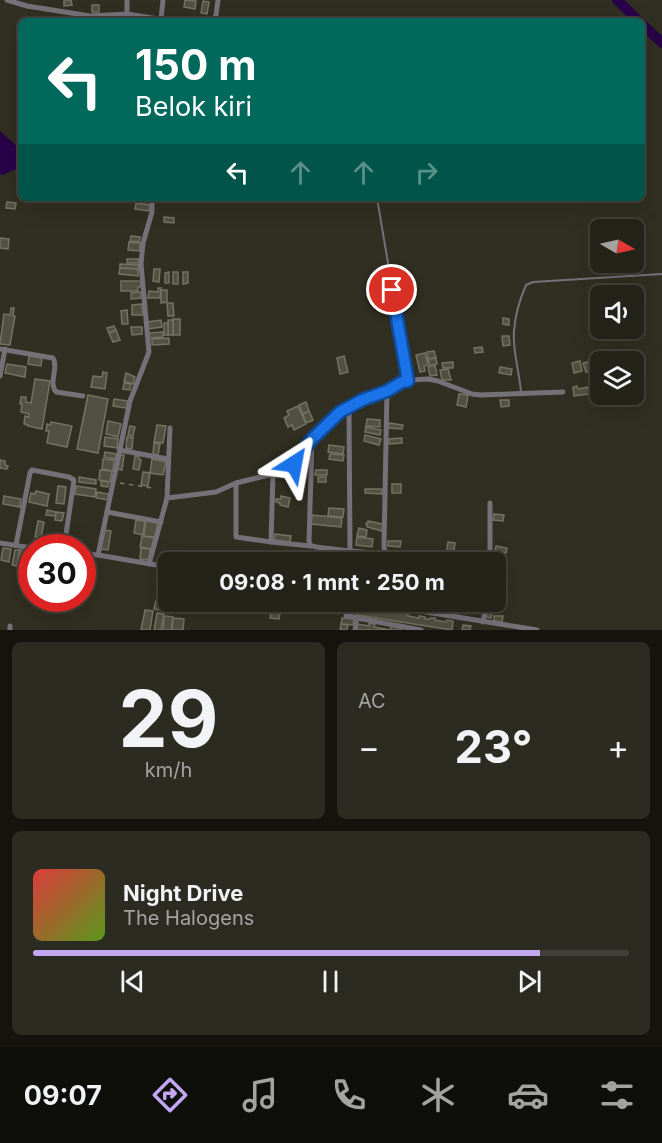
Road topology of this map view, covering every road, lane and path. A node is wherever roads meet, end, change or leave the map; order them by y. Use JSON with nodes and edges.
{"nodes":[{"id":1,"x":7,"y":0,"type":"edge"},
{"id":2,"x":127,"y":0,"type":"edge"},
{"id":3,"x":164,"y":0,"type":"edge"},
{"id":4,"x":218,"y":0,"type":"edge"},
{"id":5,"x":127,"y":14,"type":"junction"},
{"id":6,"x":154,"y":18,"type":"edge"},
{"id":7,"x":161,"y":18,"type":"edge"},
{"id":8,"x":214,"y":18,"type":"edge"},
{"id":9,"x":152,"y":201,"type":"edge"},
{"id":10,"x":378,"y":201,"type":"edge"},
{"id":11,"x":662,"y":274,"type":"edge"},
{"id":12,"x":2,"y":349,"type":"edge"},
{"id":13,"x":0,"y":376,"type":"edge"},
{"id":14,"x":408,"y":381,"type":"junction"},
{"id":15,"x":387,"y":391,"type":"junction"},
{"id":16,"x":562,"y":392,"type":"dead end"},
{"id":17,"x":521,"y":393,"type":"junction"},
{"id":18,"x":83,"y":396,"type":"dead end"},
{"id":19,"x":349,"y":408,"type":"junction"},
{"id":20,"x":170,"y":428,"type":"dead end"},
{"id":21,"x":312,"y":439,"type":"junction"},
{"id":22,"x":119,"y":450,"type":"junction"},
{"id":23,"x":168,"y":459,"type":"junction"},
{"id":24,"x":273,"y":474,"type":"junction"},
{"id":25,"x":114,"y":482,"type":"junction"},
{"id":26,"x":236,"y":483,"type":"junction"},
{"id":27,"x":152,"y":489,"type":"dead end"},
{"id":28,"x":167,"y":498,"type":"junction"},
{"id":29,"x":490,"y":503,"type":"dead end"},
{"id":30,"x":107,"y":512,"type":"junction"},
{"id":31,"x":161,"y":522,"type":"junction"},
{"id":32,"x":18,"y":534,"type":"edge"},
{"id":33,"x":66,"y":534,"type":"edge"},
{"id":34,"x":18,"y":535,"type":"edge"},
{"id":35,"x":271,"y":542,"type":"junction"},
{"id":36,"x":0,"y":543,"type":"edge"},
{"id":37,"x":16,"y":545,"type":"joint"},
{"id":38,"x":311,"y":546,"type":"junction"},
{"id":39,"x":350,"y":551,"type":"junction"},
{"id":40,"x":362,"y":552,"type":"edge"},
{"id":41,"x":385,"y":552,"type":"edge"},
{"id":42,"x":490,"y":552,"type":"edge"},
{"id":43,"x":98,"y":555,"type":"joint"},
{"id":44,"x":149,"y":564,"type":"junction"},
{"id":45,"x":158,"y":565,"type":"edge"},
{"id":46,"x":438,"y":612,"type":"edge"},
{"id":47,"x":486,"y":612,"type":"edge"},
{"id":48,"x":346,"y":616,"type":"dead end"},
{"id":49,"x":357,"y":618,"type":"junction"},
{"id":50,"x":486,"y":622,"type":"junction"},
{"id":51,"x":355,"y":630,"type":"edge"},
{"id":52,"x":421,"y":630,"type":"edge"},
{"id":53,"x":487,"y":630,"type":"edge"},
{"id":54,"x":537,"y":630,"type":"edge"}],
"edges":[{"from":1,"to":5,"type":"street"},
{"from":2,"to":5,"type":"street"},
{"from":3,"to":7,"type":"street"},
{"from":4,"to":8,"type":"street"},
{"from":5,"to":6,"type":"street"},
{"from":9,"to":22,"type":"street"},
{"from":10,"to":14,"type":"lane"},
{"from":11,"to":17,"type":"lane"},
{"from":12,"to":13,"type":"street"},
{"from":12,"to":18,"type":"street"},
{"from":14,"to":15,"type":"street"},
{"from":14,"to":17,"type":"street"},
{"from":15,"to":19,"type":"street"},
{"from":15,"to":41,"type":"street"},
{"from":16,"to":17,"type":"street"},
{"from":19,"to":21,"type":"street"},
{"from":19,"to":39,"type":"street"},
{"from":20,"to":23,"type":"street"},
{"from":21,"to":24,"type":"street"},
{"from":21,"to":38,"type":"street"},
{"from":22,"to":23,"type":"street"},
{"from":22,"to":25,"type":"street"},
{"from":23,"to":28,"type":"street"},
{"from":24,"to":26,"type":"street"},
{"from":24,"to":35,"type":"street"},
{"from":25,"to":27,"type":"path"},
{"from":25,"to":30,"type":"street"},
{"from":26,"to":28,"type":"street"},
{"from":26,"to":35,"type":"street"},
{"from":28,"to":31,"type":"street"},
{"from":29,"to":42,"type":"street"},
{"from":30,"to":31,"type":"street"},
{"from":30,"to":43,"type":"street"},
{"from":31,"to":44,"type":"street"},
{"from":32,"to":33,"type":"street"},
{"from":34,"to":37,"type":"street"},
{"from":35,"to":38,"type":"street"},
{"from":36,"to":37,"type":"street"},
{"from":38,"to":39,"type":"street"},
{"from":39,"to":40,"type":"street"},
{"from":43,"to":44,"type":"street"},
{"from":44,"to":45,"type":"street"},
{"from":46,"to":50,"type":"street"},
{"from":47,"to":50,"type":"street"},
{"from":48,"to":49,"type":"street"},
{"from":49,"to":51,"type":"street"},
{"from":49,"to":52,"type":"street"},
{"from":50,"to":53,"type":"street"},
{"from":50,"to":54,"type":"street"}]}
